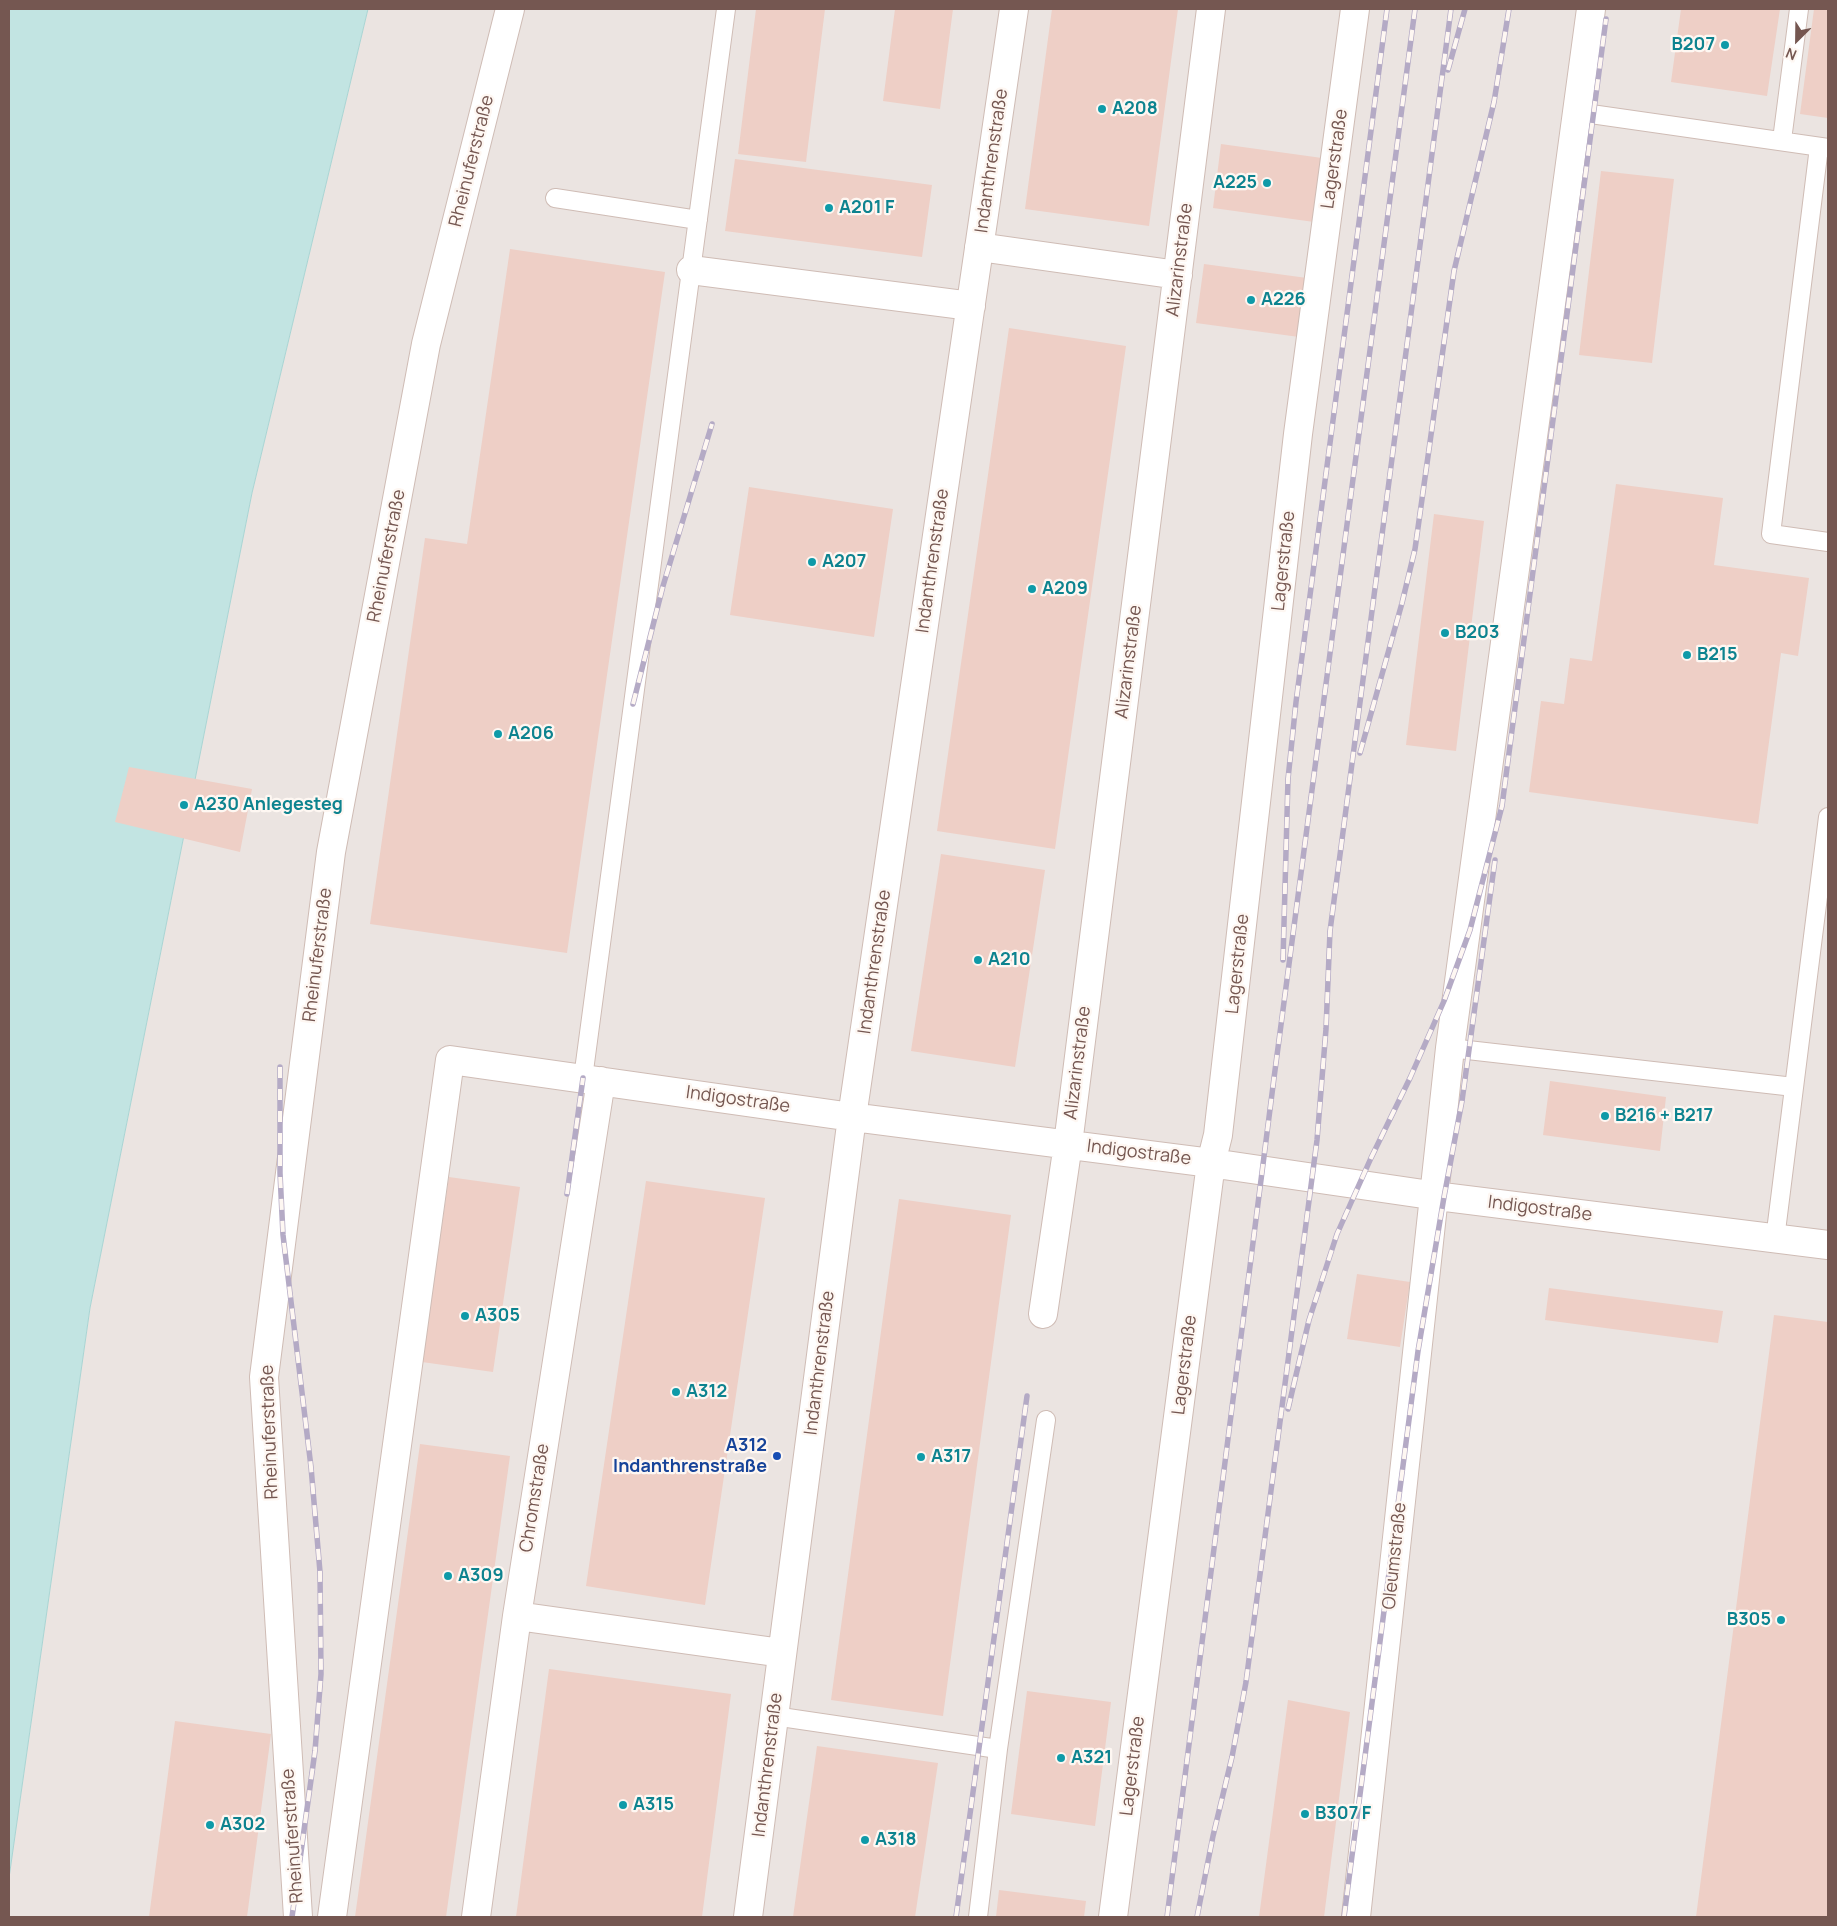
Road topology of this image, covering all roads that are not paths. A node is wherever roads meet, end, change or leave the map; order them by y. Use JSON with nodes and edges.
{"nodes":[{"id":1,"x":510,"y":9,"type":"edge"},
{"id":2,"x":726,"y":9,"type":"edge"},
{"id":3,"x":1014,"y":9,"type":"edge"},
{"id":4,"x":1211,"y":9,"type":"edge"},
{"id":5,"x":1355,"y":9,"type":"edge"},
{"id":6,"x":1591,"y":9,"type":"edge"},
{"id":7,"x":1799,"y":9,"type":"edge"},
{"id":8,"x":1577,"y":112,"type":"junction"},
{"id":9,"x":1782,"y":140,"type":"junction"},
{"id":10,"x":1824,"y":147,"type":"edge"},
{"id":11,"x":555,"y":198,"type":"dead end"},
{"id":12,"x":698,"y":220,"type":"junction"},
{"id":13,"x":979,"y":247,"type":"junction"},
{"id":14,"x":691,"y":270,"type":"junction"},
{"id":15,"x":1178,"y":274,"type":"junction"},
{"id":16,"x":971,"y":306,"type":"junction"},
{"id":17,"x":1828,"y":542,"type":"edge"},
{"id":18,"x":1828,"y":817,"type":"edge"},
{"id":19,"x":1450,"y":1048,"type":"junction"},
{"id":20,"x":592,"y":1080,"type":"junction"},
{"id":21,"x":1794,"y":1086,"type":"junction"},
{"id":22,"x":852,"y":1117,"type":"junction"},
{"id":23,"x":1068,"y":1144,"type":"junction"},
{"id":24,"x":1212,"y":1163,"type":"junction"},
{"id":25,"x":1435,"y":1196,"type":"junction"},
{"id":26,"x":1775,"y":1238,"type":"junction"},
{"id":27,"x":1828,"y":1245,"type":"edge"},
{"id":28,"x":1043,"y":1314,"type":"dead end"},
{"id":29,"x":1046,"y":1420,"type":"dead end"},
{"id":30,"x":517,"y":1616,"type":"junction"},
{"id":31,"x":782,"y":1652,"type":"junction"},
{"id":32,"x":774,"y":1716,"type":"junction"},
{"id":33,"x":998,"y":1750,"type":"junction"},
{"id":34,"x":298,"y":1917,"type":"edge"},
{"id":35,"x":332,"y":1917,"type":"edge"},
{"id":36,"x":476,"y":1917,"type":"edge"},
{"id":37,"x":748,"y":1917,"type":"edge"},
{"id":38,"x":978,"y":1917,"type":"edge"},
{"id":39,"x":1114,"y":1917,"type":"edge"},
{"id":40,"x":1356,"y":1917,"type":"edge"}],
"edges":[{"from":1,"to":34,"type":"street","name":"Rheinuferstraße"},
{"from":2,"to":12,"type":"lane"},
{"from":3,"to":13,"type":"street","name":"Indanthrenstraße"},
{"from":4,"to":15,"type":"street","name":"Alizarinstraße"},
{"from":5,"to":24,"type":"street","name":"Lagerstraße"},
{"from":6,"to":8,"type":"street","name":"Oleumstraße"},
{"from":7,"to":9,"type":"lane"},
{"from":8,"to":9,"type":"lane"},
{"from":8,"to":19,"type":"street","name":"Oleumstraße"},
{"from":9,"to":10,"type":"lane"},
{"from":10,"to":17,"type":"lane"},
{"from":11,"to":12,"type":"lane"},
{"from":12,"to":14,"type":"lane"},
{"from":13,"to":15,"type":"street"},
{"from":13,"to":16,"type":"street","name":"Indanthrenstraße"},
{"from":14,"to":16,"type":"street"},
{"from":14,"to":20,"type":"lane"},
{"from":15,"to":23,"type":"street","name":"Alizarinstraße"},
{"from":16,"to":22,"type":"street","name":"Indanthrenstraße"},
{"from":18,"to":21,"type":"lane"},
{"from":19,"to":21,"type":"lane"},
{"from":19,"to":25,"type":"street","name":"Oleumstraße"},
{"from":20,"to":22,"type":"street","name":"Indigostraße"},
{"from":20,"to":30,"type":"street","name":"Chromstraße"},
{"from":20,"to":35,"type":"street","name":"Indigostraße"},
{"from":21,"to":26,"type":"lane"},
{"from":22,"to":23,"type":"street","name":"Indigostraße"},
{"from":22,"to":31,"type":"street","name":"Indanthrenstraße"},
{"from":23,"to":24,"type":"street","name":"Indigostraße"},
{"from":23,"to":28,"type":"street","name":"Alizarinstraße"},
{"from":24,"to":25,"type":"street","name":"Indigostraße"},
{"from":24,"to":39,"type":"street","name":"Lagerstraße"},
{"from":25,"to":26,"type":"street","name":"Indigostraße"},
{"from":25,"to":40,"type":"street","name":"Oleumstraße"},
{"from":26,"to":27,"type":"street","name":"Indigostraße"},
{"from":29,"to":33,"type":"lane"},
{"from":30,"to":31,"type":"street"},
{"from":30,"to":36,"type":"street","name":"Chromstraße"},
{"from":31,"to":32,"type":"street","name":"Indanthrenstraße"},
{"from":32,"to":33,"type":"lane"},
{"from":32,"to":37,"type":"street","name":"Indanthrenstraße"},
{"from":33,"to":38,"type":"lane"}]}
